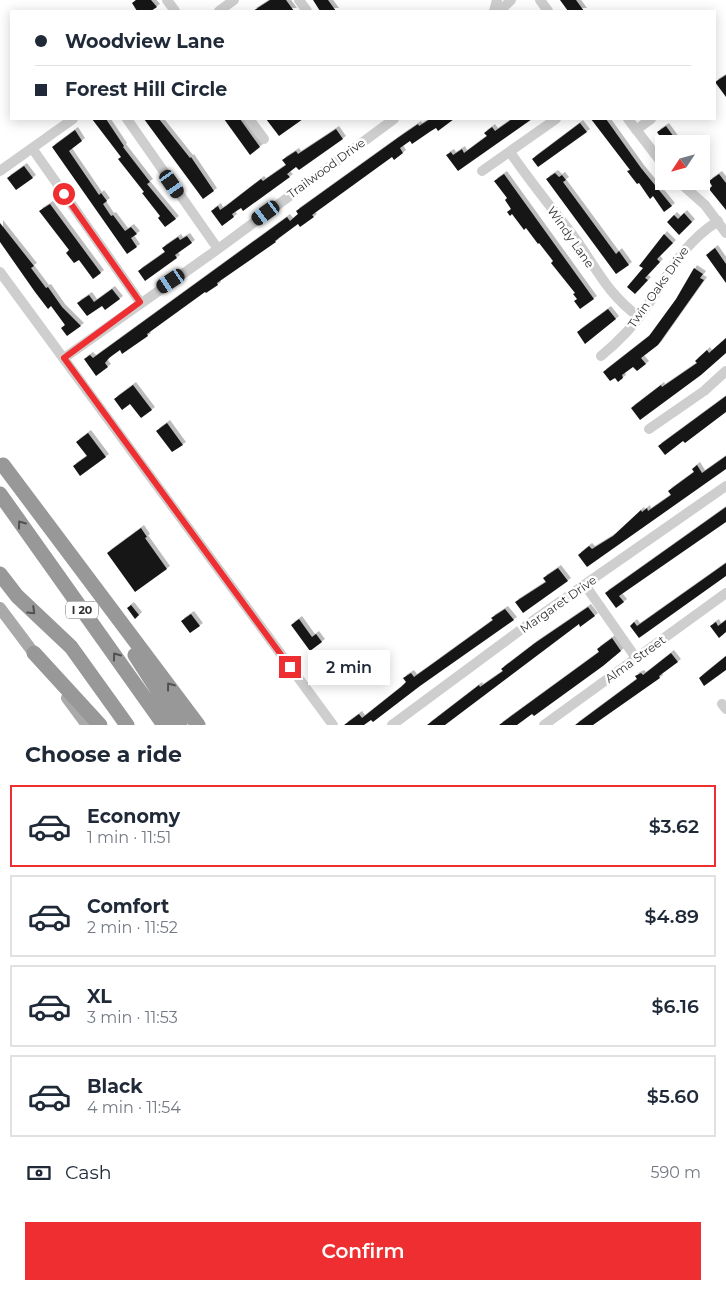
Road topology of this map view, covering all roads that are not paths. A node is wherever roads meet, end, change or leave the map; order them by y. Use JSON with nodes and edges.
{"nodes":[{"id":1,"x":166,"y":0,"type":"edge"},
{"id":2,"x":234,"y":0,"type":"edge"},
{"id":3,"x":511,"y":0,"type":"edge"},
{"id":4,"x":174,"y":10,"type":"edge"},
{"id":5,"x":219,"y":10,"type":"edge"},
{"id":6,"x":501,"y":10,"type":"edge"},
{"id":7,"x":71,"y":120,"type":"edge"},
{"id":8,"x":127,"y":120,"type":"edge"},
{"id":9,"x":250,"y":120,"type":"edge"},
{"id":10,"x":393,"y":120,"type":"edge"},
{"id":11,"x":555,"y":120,"type":"edge"},
{"id":12,"x":629,"y":120,"type":"edge"},
{"id":13,"x":650,"y":120,"type":"edge"},
{"id":14,"x":636,"y":130,"type":"junction"},
{"id":15,"x":264,"y":140,"type":"dead end"},
{"id":16,"x":32,"y":148,"type":"junction"},
{"id":17,"x":510,"y":152,"type":"junction"},
{"id":18,"x":655,"y":154,"type":"edge"},
{"id":19,"x":0,"y":171,"type":"edge"},
{"id":20,"x":482,"y":171,"type":"dead end"},
{"id":21,"x":687,"y":190,"type":"edge"},
{"id":22,"x":718,"y":221,"type":"junction"},
{"id":23,"x":726,"y":233,"type":"edge"},
{"id":24,"x":218,"y":249,"type":"junction"},
{"id":25,"x":0,"y":272,"type":"edge"},
{"id":26,"x":140,"y":302,"type":"junction"},
{"id":27,"x":639,"y":317,"type":"junction"},
{"id":28,"x":601,"y":356,"type":"dead end"},
{"id":29,"x":64,"y":358,"type":"junction"},
{"id":30,"x":726,"y":370,"type":"edge"},
{"id":31,"x":649,"y":429,"type":"dead end"},
{"id":32,"x":2,"y":462,"type":"edge"},
{"id":33,"x":726,"y":486,"type":"edge"},
{"id":34,"x":0,"y":494,"type":"edge"},
{"id":35,"x":0,"y":574,"type":"edge"},
{"id":36,"x":585,"y":585,"type":"junction"},
{"id":37,"x":726,"y":593,"type":"edge"},
{"id":38,"x":0,"y":608,"type":"edge"},
{"id":39,"x":34,"y":653,"type":"junction"},
{"id":40,"x":636,"y":658,"type":"junction"},
{"id":41,"x":87,"y":725,"type":"edge"},
{"id":42,"x":100,"y":725,"type":"edge"},
{"id":43,"x":127,"y":725,"type":"edge"},
{"id":44,"x":164,"y":725,"type":"edge"},
{"id":45,"x":180,"y":725,"type":"edge"},
{"id":46,"x":198,"y":725,"type":"edge"},
{"id":47,"x":333,"y":725,"type":"edge"},
{"id":48,"x":392,"y":725,"type":"edge"},
{"id":49,"x":544,"y":725,"type":"edge"}],
"edges":[{"from":1,"to":4,"type":"street"},
{"from":2,"to":5,"type":"street"},
{"from":3,"to":6,"type":"street"},
{"from":7,"to":16,"type":"street"},
{"from":8,"to":24,"type":"street"},
{"from":9,"to":15,"type":"street"},
{"from":10,"to":24,"type":"street","name":"Trailwood Drive"},
{"from":11,"to":17,"type":"street"},
{"from":12,"to":14,"type":"street"},
{"from":13,"to":14,"type":"street"},
{"from":14,"to":18,"type":"street"},
{"from":16,"to":19,"type":"street"},
{"from":16,"to":26,"type":"street"},
{"from":17,"to":20,"type":"street"},
{"from":17,"to":27,"type":"street","name":"Windy Lane"},
{"from":21,"to":22,"type":"street"},
{"from":22,"to":23,"type":"street"},
{"from":22,"to":27,"type":"street","name":"Twin Oaks Drive"},
{"from":24,"to":26,"type":"street","name":"Trailwood Drive"},
{"from":25,"to":29,"type":"street"},
{"from":26,"to":29,"type":"street","name":"Trailwood Drive"},
{"from":27,"to":28,"type":"street","name":"Twin Oaks Drive"},
{"from":29,"to":47,"type":"street"},
{"from":30,"to":31,"type":"street"},
{"from":32,"to":45,"type":"highway"},
{"from":46,"to":32,"type":"highway","one_way":true},
{"from":33,"to":36,"type":"street","name":"Margaret Drive"},
{"from":44,"to":34,"type":"highway","number":"I 20","one_way":true},
{"from":35,"to":43,"type":"highway","number":"I 20","one_way":true},
{"from":36,"to":40,"type":"street"},
{"from":36,"to":48,"type":"street","name":"Margaret Drive"},
{"from":37,"to":40,"type":"street","name":"Alma Street"},
{"from":38,"to":39,"type":"main road"},
{"from":39,"to":41,"type":"main road"},
{"from":39,"to":42,"type":"highway"},
{"from":40,"to":49,"type":"street","name":"Alma Street"}]}
